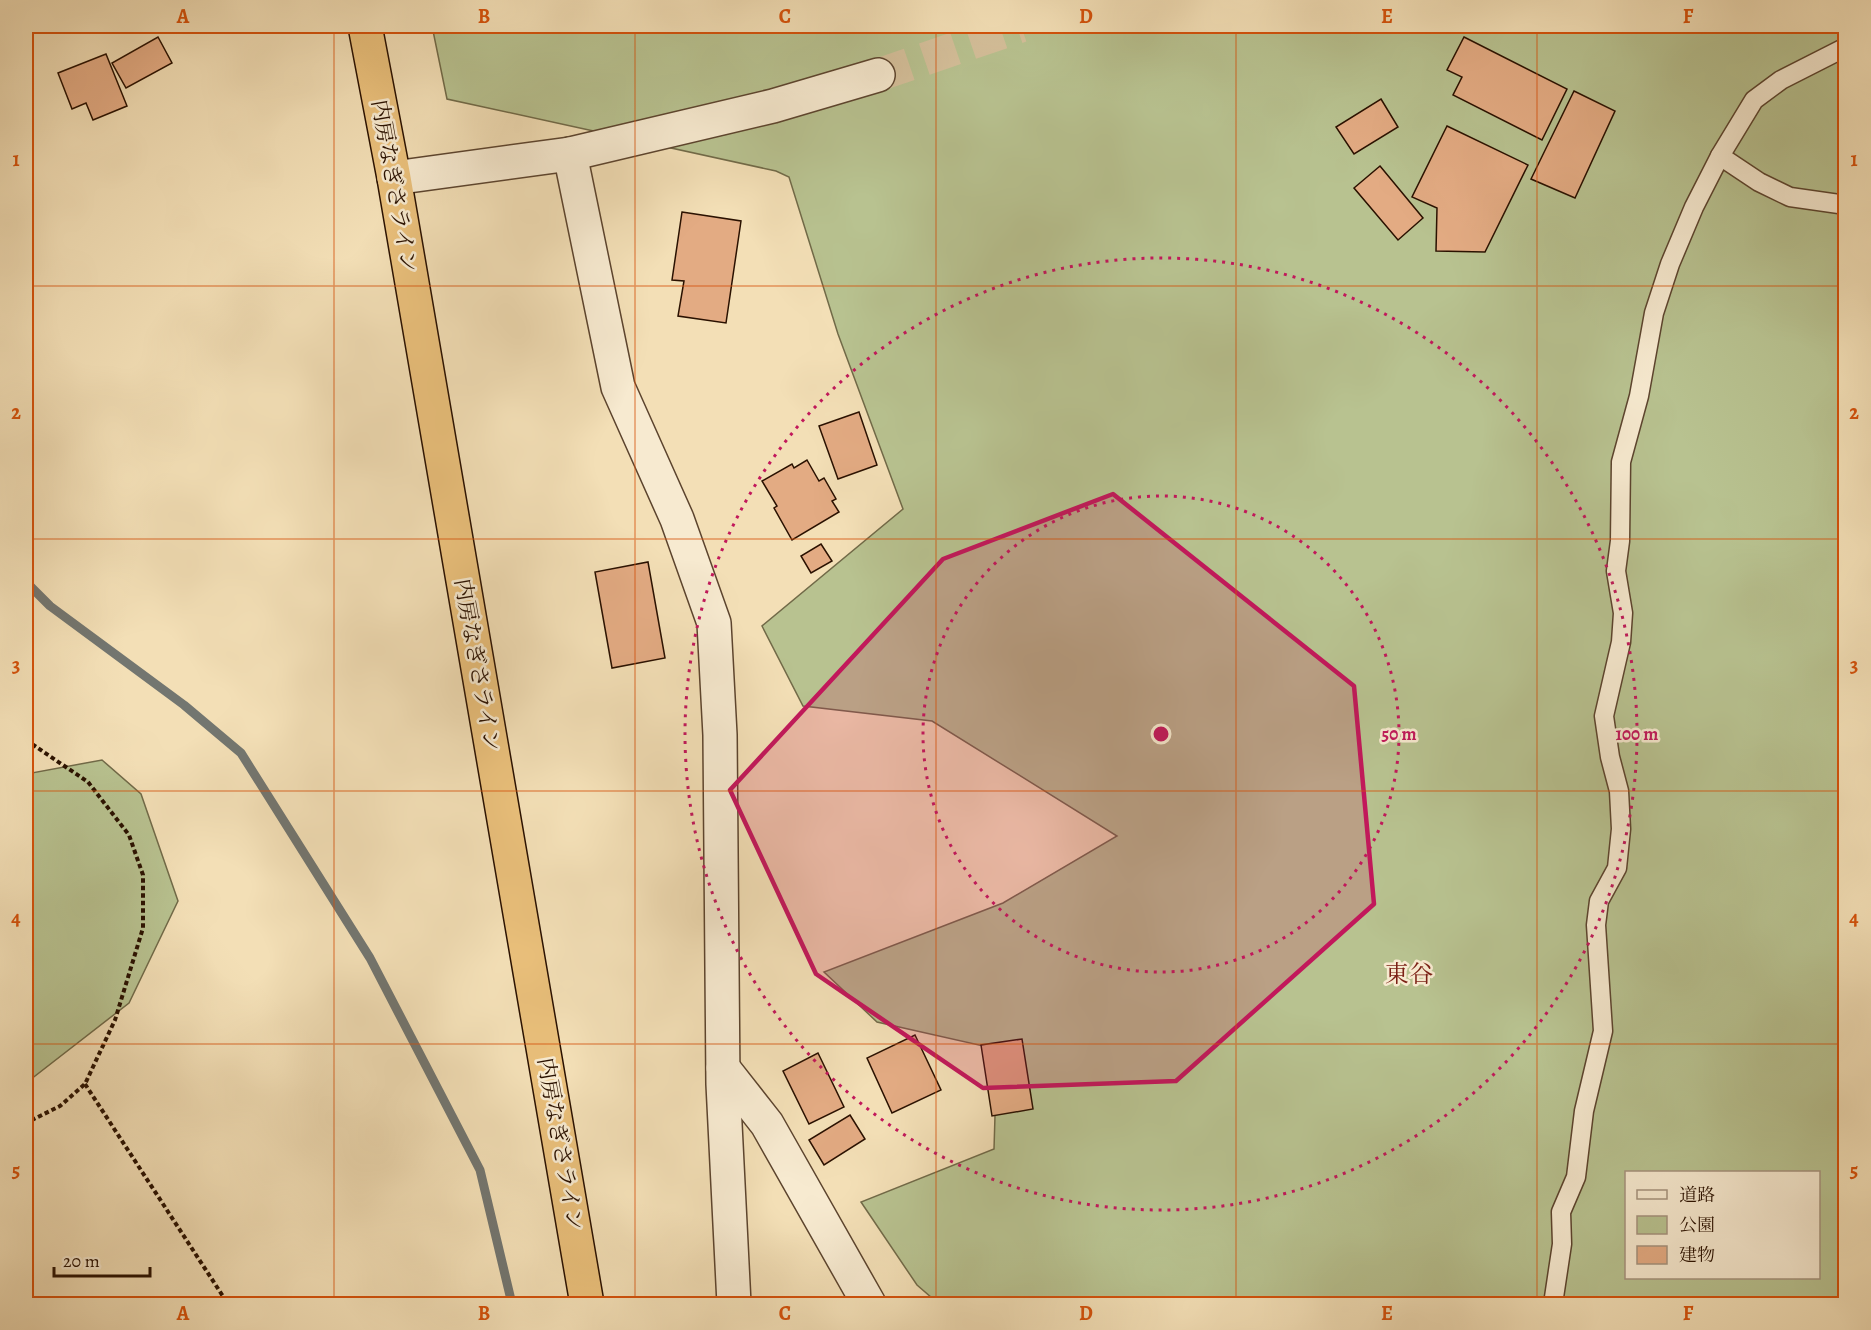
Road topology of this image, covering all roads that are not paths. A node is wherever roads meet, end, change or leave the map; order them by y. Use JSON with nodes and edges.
{"nodes":[{"id":1,"x":364,"y":26,"type":"edge"},
{"id":2,"x":1845,"y":47,"type":"edge"},
{"id":3,"x":878,"y":75,"type":"tunnel mouth"},
{"id":4,"x":570,"y":154,"type":"junction"},
{"id":5,"x":1720,"y":156,"type":"junction"},
{"id":6,"x":394,"y":178,"type":"junction"},
{"id":7,"x":1845,"y":205,"type":"edge"},
{"id":8,"x":723,"y":1068,"type":"junction"},
{"id":9,"x":587,"y":1305,"type":"edge"},
{"id":10,"x":734,"y":1305,"type":"edge"},
{"id":11,"x":869,"y":1305,"type":"edge"},
{"id":12,"x":1553,"y":1305,"type":"edge"}],
"edges":[{"from":1,"to":6,"type":"highway","name":"内房なぎさライン"},
{"from":2,"to":5,"type":"lane"},
{"from":3,"to":4,"type":"street"},
{"from":4,"to":6,"type":"street"},
{"from":4,"to":8,"type":"street"},
{"from":5,"to":7,"type":"lane"},
{"from":5,"to":12,"type":"lane"},
{"from":6,"to":9,"type":"highway","name":"内房なぎさライン"},
{"from":8,"to":10,"type":"street"},
{"from":8,"to":11,"type":"street"}]}
